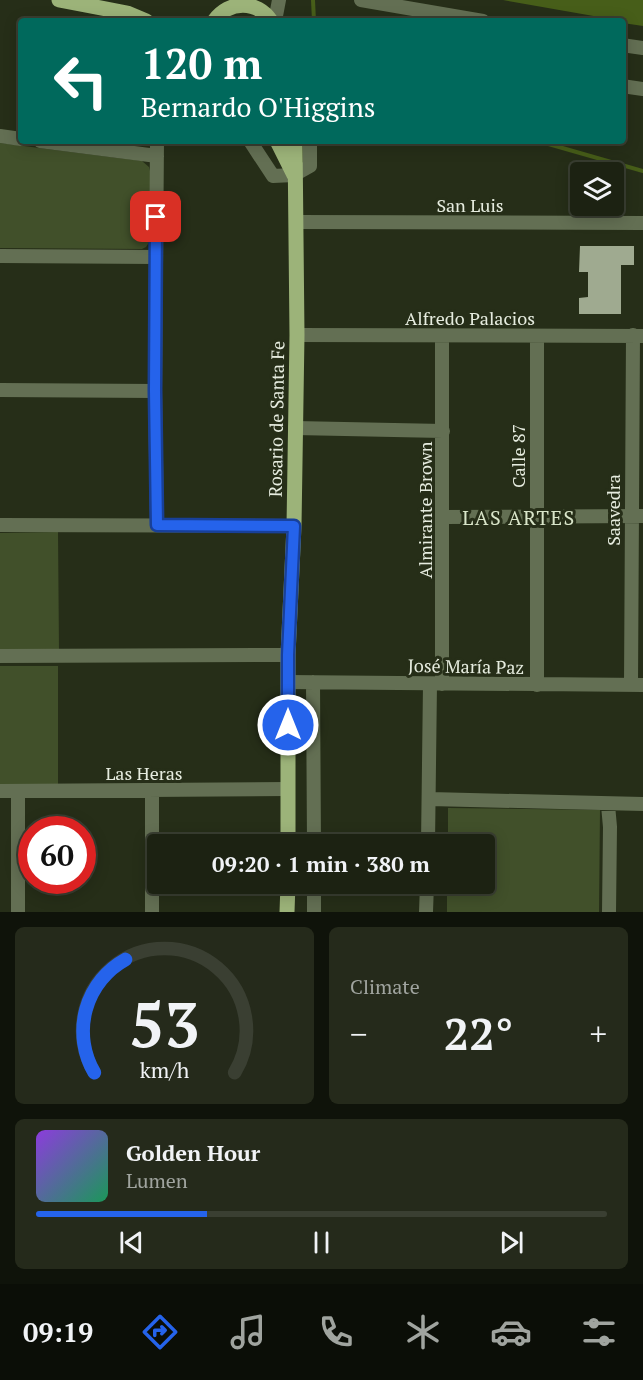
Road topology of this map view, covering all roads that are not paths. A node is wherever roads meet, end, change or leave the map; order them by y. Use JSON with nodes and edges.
{"nodes":[{"id":1,"x":63,"y":0,"type":"edge"},
{"id":2,"x":109,"y":0,"type":"edge"},
{"id":3,"x":279,"y":0,"type":"edge"},
{"id":4,"x":361,"y":0,"type":"edge"},
{"id":5,"x":241,"y":2,"type":"edge"},
{"id":6,"x":138,"y":18,"type":"edge"},
{"id":7,"x":217,"y":18,"type":"edge"},
{"id":8,"x":270,"y":18,"type":"edge"},
{"id":9,"x":274,"y":18,"type":"edge"},
{"id":10,"x":466,"y":18,"type":"edge"},
{"id":11,"x":626,"y":46,"type":"edge"},
{"id":12,"x":643,"y":48,"type":"edge"},
{"id":13,"x":626,"y":87,"type":"edge"},
{"id":14,"x":643,"y":89,"type":"edge"},
{"id":15,"x":0,"y":136,"type":"edge"},
{"id":16,"x":18,"y":139,"type":"edge"},
{"id":17,"x":63,"y":144,"type":"edge"},
{"id":18,"x":157,"y":144,"type":"edge"},
{"id":19,"x":252,"y":144,"type":"edge"},
{"id":20,"x":278,"y":144,"type":"edge"},
{"id":21,"x":295,"y":144,"type":"edge"},
{"id":22,"x":310,"y":144,"type":"edge"},
{"id":23,"x":157,"y":156,"type":"junction"},
{"id":24,"x":294,"y":175,"type":"junction"},
{"id":25,"x":296,"y":222,"type":"junction"},
{"id":26,"x":643,"y":223,"type":"edge"},
{"id":27,"x":0,"y":256,"type":"edge"},
{"id":28,"x":156,"y":257,"type":"junction"},
{"id":29,"x":297,"y":334,"type":"junction"},
{"id":30,"x":638,"y":335,"type":"edge"},
{"id":31,"x":442,"y":336,"type":"junction"},
{"id":32,"x":537,"y":336,"type":"junction"},
{"id":33,"x":0,"y":390,"type":"edge"},
{"id":34,"x":155,"y":391,"type":"junction"},
{"id":35,"x":295,"y":428,"type":"junction"},
{"id":36,"x":443,"y":431,"type":"junction"},
{"id":37,"x":536,"y":516,"type":"junction"},
{"id":38,"x":637,"y":516,"type":"edge"},
{"id":39,"x":442,"y":517,"type":"junction"},
{"id":40,"x":0,"y":525,"type":"edge"},
{"id":41,"x":157,"y":525,"type":"junction"},
{"id":42,"x":294,"y":526,"type":"junction"},
{"id":43,"x":288,"y":655,"type":"junction"},
{"id":44,"x":0,"y":656,"type":"edge"},
{"id":45,"x":288,"y":682,"type":"junction"},
{"id":46,"x":313,"y":682,"type":"junction"},
{"id":47,"x":436,"y":684,"type":"junction"},
{"id":48,"x":537,"y":685,"type":"junction"},
{"id":49,"x":637,"y":685,"type":"edge"},
{"id":50,"x":288,"y":789,"type":"junction"},
{"id":51,"x":0,"y":791,"type":"edge"},
{"id":52,"x":18,"y":791,"type":"junction"},
{"id":53,"x":152,"y":791,"type":"junction"},
{"id":54,"x":430,"y":799,"type":"junction"},
{"id":55,"x":643,"y":804,"type":"edge"},
{"id":56,"x":608,"y":805,"type":"junction"},
{"id":57,"x":288,"y":834,"type":"edge"},
{"id":58,"x":314,"y":834,"type":"edge"},
{"id":59,"x":428,"y":834,"type":"edge"},
{"id":60,"x":288,"y":894,"type":"edge"},
{"id":61,"x":314,"y":894,"type":"edge"},
{"id":62,"x":427,"y":894,"type":"edge"},
{"id":63,"x":18,"y":912,"type":"edge"},
{"id":64,"x":152,"y":912,"type":"edge"},
{"id":65,"x":287,"y":912,"type":"edge"},
{"id":66,"x":314,"y":912,"type":"edge"},
{"id":67,"x":426,"y":912,"type":"edge"},
{"id":68,"x":609,"y":912,"type":"edge"}],
"edges":[{"from":1,"to":2,"type":"main road"},
{"from":1,"to":6,"type":"main road"},
{"from":3,"to":9,"type":"street"},
{"from":4,"to":10,"type":"street"},
{"from":5,"to":7,"type":"main road"},
{"from":5,"to":8,"type":"main road"},
{"from":11,"to":12,"type":"street"},
{"from":13,"to":14,"type":"street"},
{"from":15,"to":16,"type":"street"},
{"from":17,"to":23,"type":"street"},
{"from":18,"to":23,"type":"street"},
{"from":19,"to":24,"type":"street"},
{"from":20,"to":24,"type":"main road","name":"Rosario de Santa Fe"},
{"from":21,"to":24,"type":"main road","name":"Rosario de Santa Fe"},
{"from":22,"to":24,"type":"street"},
{"from":23,"to":28,"type":"street"},
{"from":24,"to":25,"type":"main road","name":"Rosario de Santa Fe"},
{"from":25,"to":26,"type":"street","name":"San Luis"},
{"from":25,"to":29,"type":"main road","name":"Rosario de Santa Fe"},
{"from":27,"to":28,"type":"street"},
{"from":28,"to":34,"type":"street"},
{"from":29,"to":31,"type":"street","name":"Alfredo Palacios"},
{"from":29,"to":35,"type":"main road","name":"Rosario de Santa Fe"},
{"from":30,"to":32,"type":"street","name":"Alfredo Palacios"},
{"from":30,"to":38,"type":"street","name":"Saavedra"},
{"from":31,"to":32,"type":"street","name":"Alfredo Palacios"},
{"from":31,"to":36,"type":"street","name":"Almirante Brown"},
{"from":32,"to":37,"type":"street","name":"Calle 87"},
{"from":33,"to":34,"type":"street"},
{"from":34,"to":41,"type":"street"},
{"from":35,"to":36,"type":"street"},
{"from":35,"to":42,"type":"main road","name":"Rosario de Santa Fe"},
{"from":36,"to":39,"type":"street","name":"Almirante Brown"},
{"from":37,"to":38,"type":"street"},
{"from":37,"to":39,"type":"street"},
{"from":37,"to":48,"type":"street","name":"Calle 87"},
{"from":38,"to":49,"type":"street","name":"Saavedra"},
{"from":39,"to":47,"type":"street","name":"Almirante Brown"},
{"from":40,"to":41,"type":"street"},
{"from":41,"to":42,"type":"street"},
{"from":42,"to":43,"type":"main road","name":"Rosario de Santa Fe"},
{"from":43,"to":44,"type":"street"},
{"from":43,"to":45,"type":"main road","name":"Rosario de Santa Fe"},
{"from":45,"to":46,"type":"street","name":"José María Paz"},
{"from":45,"to":50,"type":"main road","name":"Rosario de Santa Fe"},
{"from":46,"to":47,"type":"street","name":"José María Paz"},
{"from":46,"to":58,"type":"street"},
{"from":47,"to":48,"type":"street","name":"José María Paz"},
{"from":47,"to":54,"type":"street","name":"Almirante Brown"},
{"from":48,"to":49,"type":"street","name":"José María Paz"},
{"from":50,"to":53,"type":"street","name":"Las Heras"},
{"from":50,"to":57,"type":"main road","name":"Rosario de Santa Fe"},
{"from":51,"to":52,"type":"street","name":"Las Heras"},
{"from":52,"to":53,"type":"street","name":"Las Heras"},
{"from":52,"to":63,"type":"street"},
{"from":53,"to":64,"type":"street"},
{"from":54,"to":56,"type":"street"},
{"from":54,"to":59,"type":"street","name":"Almirante Brown"},
{"from":55,"to":56,"type":"street"},
{"from":56,"to":68,"type":"street"},
{"from":60,"to":65,"type":"main road"},
{"from":61,"to":66,"type":"street"},
{"from":62,"to":67,"type":"street"}]}
